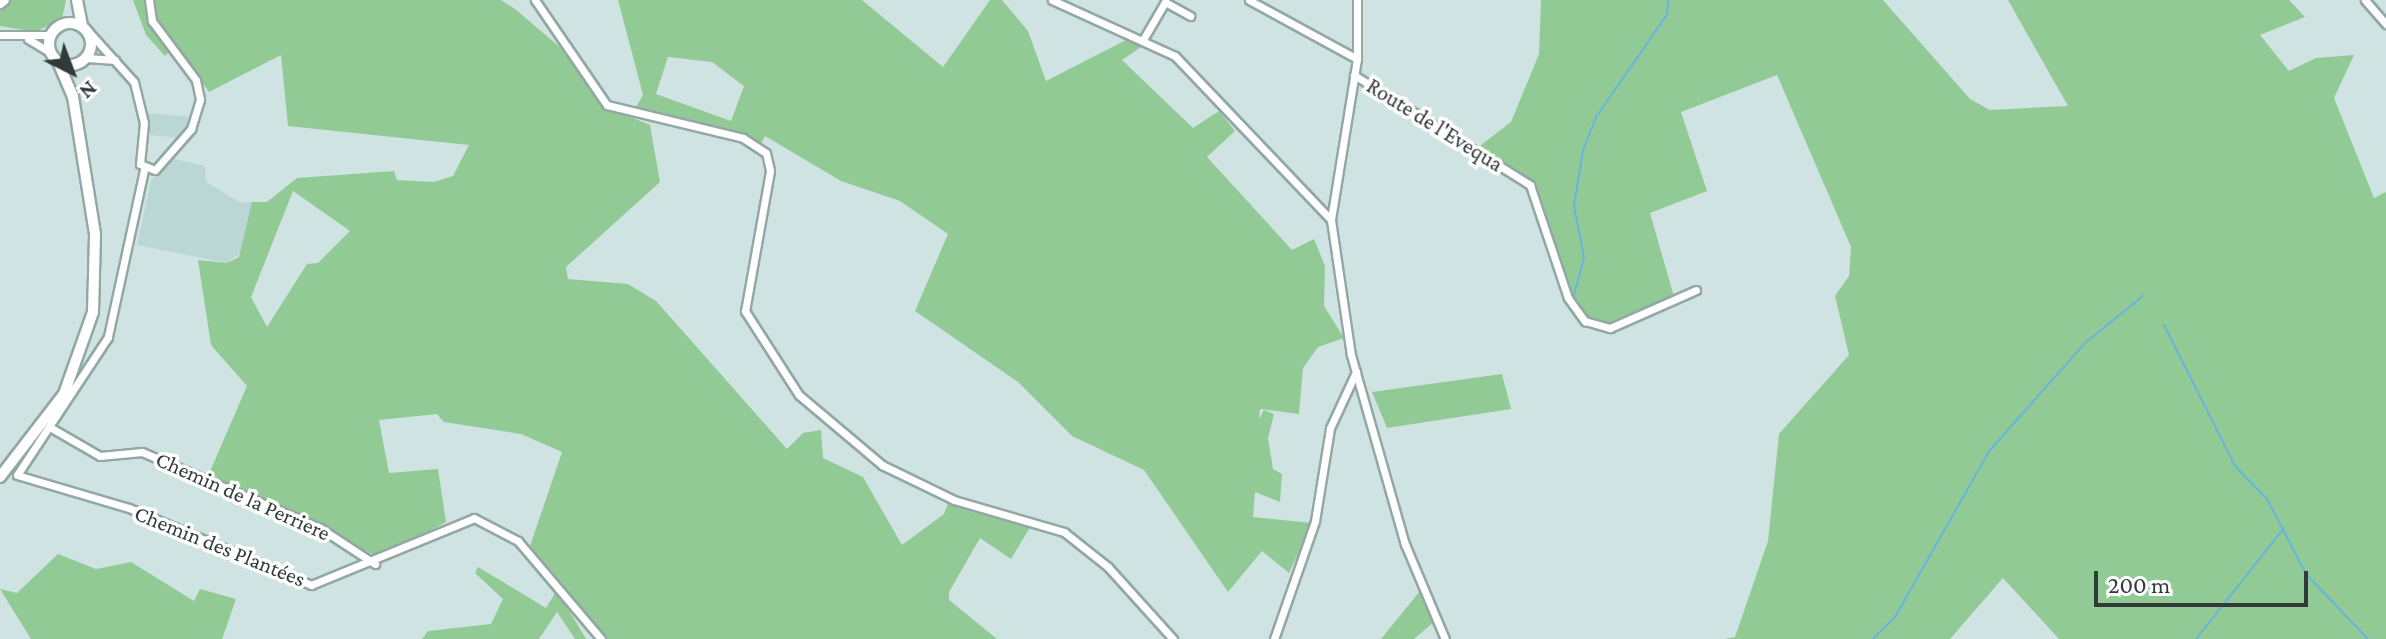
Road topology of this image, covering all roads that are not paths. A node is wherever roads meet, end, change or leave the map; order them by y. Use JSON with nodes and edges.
{"nodes":[{"id":1,"x":5,"y":0,"type":"edge"},
{"id":2,"x":76,"y":0,"type":"edge"},
{"id":3,"x":149,"y":0,"type":"edge"},
{"id":4,"x":535,"y":0,"type":"edge"},
{"id":5,"x":1052,"y":0,"type":"edge"},
{"id":6,"x":1249,"y":0,"type":"edge"},
{"id":7,"x":1357,"y":0,"type":"edge"},
{"id":8,"x":2365,"y":0,"type":"edge"},
{"id":9,"x":0,"y":4,"type":"edge"},
{"id":10,"x":1190,"y":16,"type":"dead end"},
{"id":11,"x":64,"y":23,"type":"junction"},
{"id":12,"x":2386,"y":24,"type":"edge"},
{"id":13,"x":86,"y":29,"type":"junction"},
{"id":14,"x":0,"y":35,"type":"edge"},
{"id":15,"x":51,"y":35,"type":"junction"},
{"id":16,"x":1144,"y":38,"type":"junction"},
{"id":17,"x":28,"y":39,"type":"junction"},
{"id":18,"x":50,"y":52,"type":"junction"},
{"id":19,"x":1357,"y":59,"type":"junction"},
{"id":20,"x":84,"y":60,"type":"junction"},
{"id":21,"x":58,"y":62,"type":"junction"},
{"id":22,"x":121,"y":62,"type":"junction"},
{"id":23,"x":1354,"y":75,"type":"junction"},
{"id":24,"x":73,"y":97,"type":"junction"},
{"id":25,"x":144,"y":170,"type":"junction"},
{"id":26,"x":1331,"y":220,"type":"junction"},
{"id":27,"x":1696,"y":290,"type":"dead end"},
{"id":28,"x":1356,"y":372,"type":"junction"},
{"id":29,"x":53,"y":429,"type":"junction"},
{"id":30,"x":0,"y":477,"type":"edge"},
{"id":31,"x":375,"y":564,"type":"junction"},
{"id":32,"x":601,"y":639,"type":"edge"},
{"id":33,"x":1173,"y":639,"type":"edge"},
{"id":34,"x":1274,"y":639,"type":"edge"},
{"id":35,"x":1445,"y":639,"type":"edge"}],
"edges":[{"from":1,"to":9,"type":"street"},
{"from":2,"to":11,"type":"main road"},
{"from":2,"to":13,"type":"main road"},
{"from":3,"to":25,"type":"street"},
{"from":4,"to":33,"type":"street"},
{"from":5,"to":16,"type":"street"},
{"from":6,"to":19,"type":"street"},
{"from":7,"to":19,"type":"street"},
{"from":8,"to":12,"type":"street"},
{"from":10,"to":16,"type":"street"},
{"from":11,"to":13,"type":"main road"},
{"from":11,"to":15,"type":"main road"},
{"from":13,"to":20,"type":"main road"},
{"from":13,"to":22,"type":"street"},
{"from":14,"to":17,"type":"street"},
{"from":15,"to":17,"type":"street"},
{"from":15,"to":18,"type":"main road"},
{"from":16,"to":26,"type":"street"},
{"from":17,"to":18,"type":"street"},
{"from":18,"to":21,"type":"main road"},
{"from":19,"to":23,"type":"street"},
{"from":20,"to":21,"type":"main road"},
{"from":20,"to":22,"type":"street"},
{"from":20,"to":24,"type":"main road"},
{"from":21,"to":24,"type":"main road"},
{"from":22,"to":25,"type":"street"},
{"from":23,"to":26,"type":"street"},
{"from":23,"to":27,"type":"street","name":"Route de l'Evequa"},
{"from":24,"to":30,"type":"main road"},
{"from":25,"to":29,"type":"street"},
{"from":26,"to":28,"type":"street"},
{"from":28,"to":34,"type":"street"},
{"from":28,"to":35,"type":"street"},
{"from":29,"to":31,"type":"street","name":"Chemin de la Perriere"},
{"from":29,"to":31,"type":"street","name":"Chemin des Plantées"},
{"from":31,"to":32,"type":"street","name":"Chemin des Plantées"}]}
